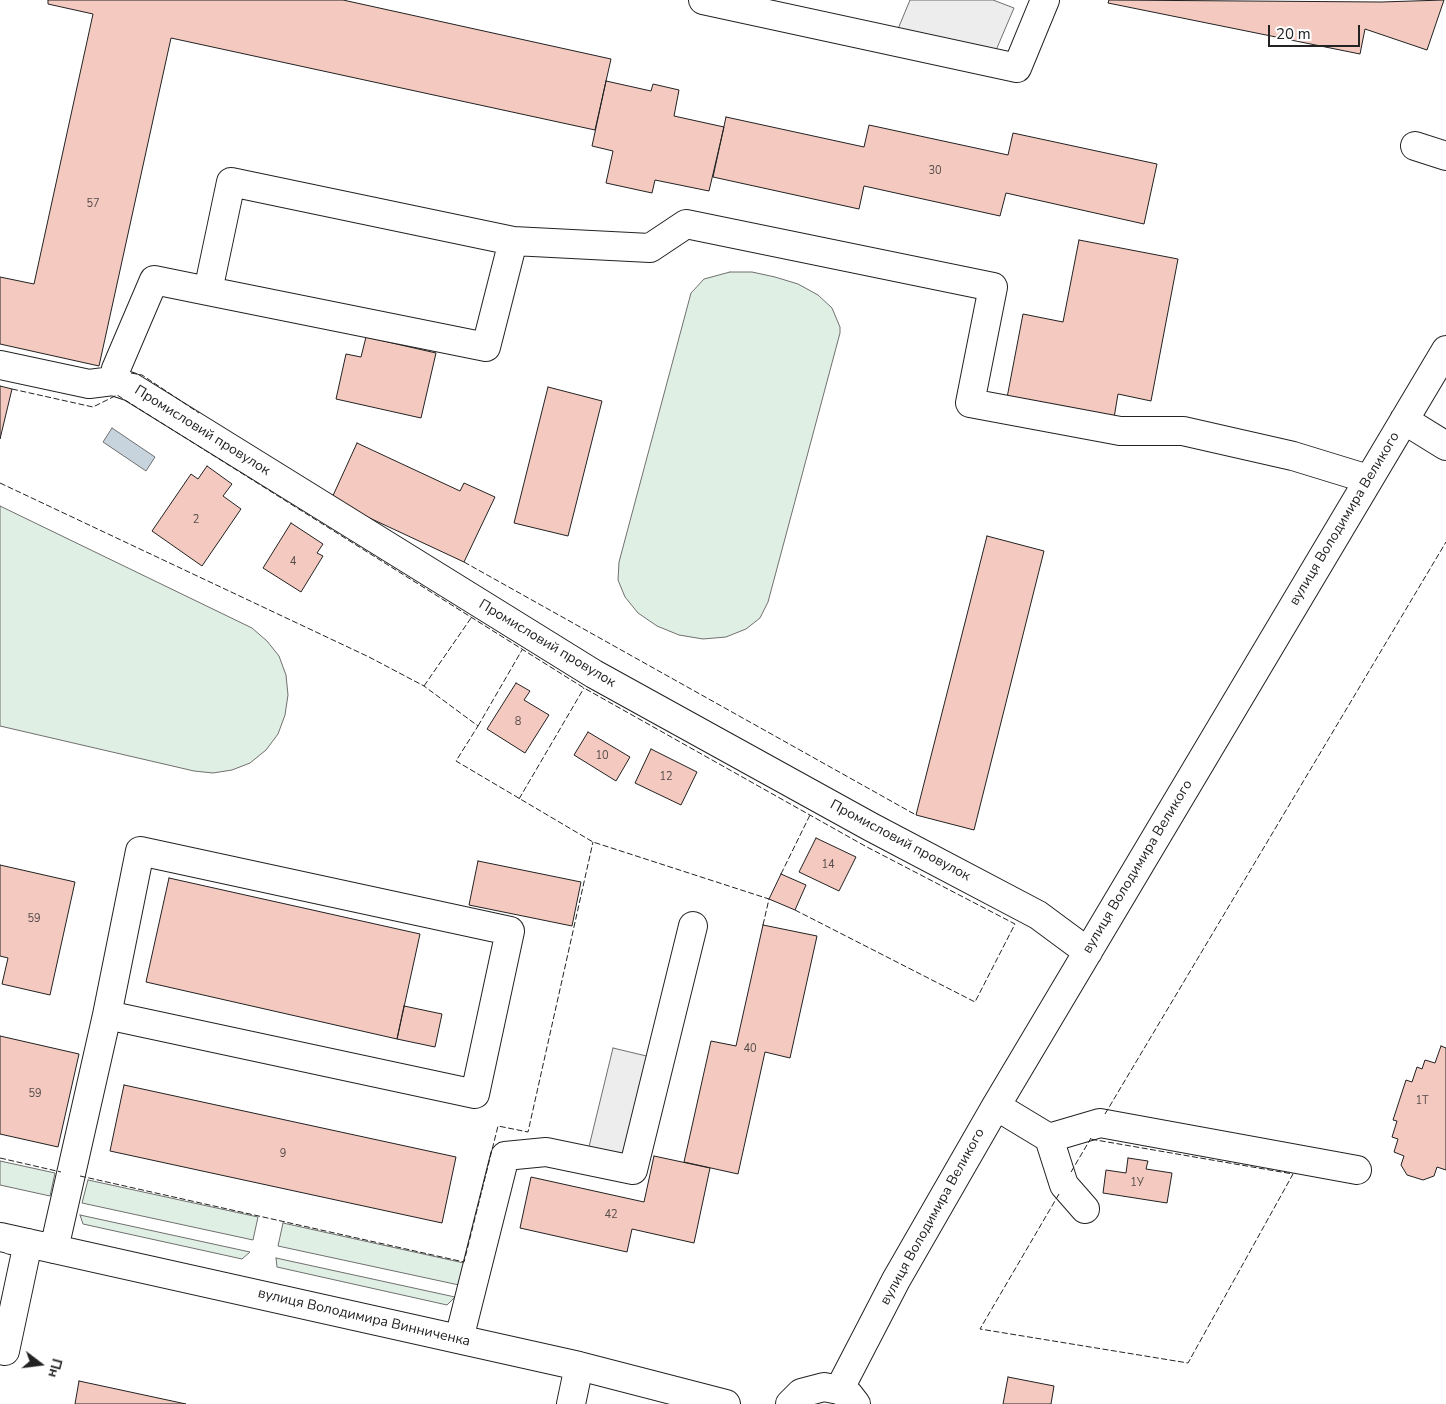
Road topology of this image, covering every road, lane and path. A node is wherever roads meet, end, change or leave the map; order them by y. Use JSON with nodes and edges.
{"nodes":[{"id":1,"x":703,"y":0,"type":"edge"},
{"id":2,"x":1045,"y":0,"type":"edge"},
{"id":3,"x":1415,"y":146,"type":"dead end"},
{"id":4,"x":1446,"y":156,"type":"edge"},
{"id":5,"x":513,"y":241,"type":"junction"},
{"id":6,"x":208,"y":291,"type":"junction"},
{"id":7,"x":1446,"y":350,"type":"edge"},
{"id":8,"x":0,"y":365,"type":"edge"},
{"id":9,"x":114,"y":381,"type":"junction"},
{"id":10,"x":1404,"y":420,"type":"junction"},
{"id":11,"x":1446,"y":446,"type":"edge"},
{"id":12,"x":1368,"y":479,"type":"junction"},
{"id":13,"x":693,"y":926,"type":"dead end"},
{"id":14,"x":1088,"y":952,"type":"junction"},
{"id":15,"x":107,"y":1015,"type":"junction"},
{"id":16,"x":996,"y":1106,"type":"junction"},
{"id":17,"x":1048,"y":1138,"type":"junction"},
{"id":18,"x":1356,"y":1170,"type":"dead end"},
{"id":19,"x":1085,"y":1209,"type":"dead end"},
{"id":20,"x":0,"y":1237,"type":"edge"},
{"id":21,"x":28,"y":1243,"type":"junction"},
{"id":22,"x":54,"y":1249,"type":"junction"},
{"id":23,"x":459,"y":1339,"type":"junction"},
{"id":24,"x":2,"y":1358,"type":"edge"},
{"id":25,"x":579,"y":1366,"type":"junction"},
{"id":26,"x":848,"y":1397,"type":"edge"},
{"id":27,"x":571,"y":1404,"type":"edge"},
{"id":28,"x":726,"y":1404,"type":"edge"},
{"id":29,"x":790,"y":1404,"type":"edge"}],
"edges":[{"from":1,"to":2,"type":"street"},
{"from":3,"to":4,"type":"street"},
{"from":5,"to":6,"type":"street"},
{"from":5,"to":6,"type":"street"},
{"from":5,"to":12,"type":"street"},
{"from":6,"to":9,"type":"street"},
{"from":7,"to":10,"type":"street","name":"вулиця Володимира Великого"},
{"from":8,"to":9,"type":"street","name":"Промисловий провулок"},
{"from":9,"to":14,"type":"street","name":"Промисловий провулок"},
{"from":10,"to":11,"type":"street"},
{"from":10,"to":12,"type":"street","name":"вулиця Володимира Великого"},
{"from":12,"to":14,"type":"street","name":"вулиця Володимира Великого"},
{"from":13,"to":23,"type":"street"},
{"from":14,"to":16,"type":"street","name":"вулиця Володимира Великого"},
{"from":15,"to":15,"type":"street"},
{"from":15,"to":22,"type":"street"},
{"from":16,"to":17,"type":"street"},
{"from":16,"to":26,"type":"street","name":"вулиця Володимира Великого"},
{"from":17,"to":18,"type":"street"},
{"from":17,"to":19,"type":"street"},
{"from":20,"to":21,"type":"street","name":"вулиця Володимира Винниченка"},
{"from":21,"to":22,"type":"street","name":"вулиця Володимира Винниченка"},
{"from":21,"to":24,"type":"street"},
{"from":22,"to":23,"type":"street","name":"вулиця Володимира Винниченка"},
{"from":23,"to":25,"type":"street","name":"вулиця Володимира Винниченка"},
{"from":25,"to":27,"type":"street"},
{"from":25,"to":28,"type":"street","name":"вулиця Володимира Винниченка"},
{"from":26,"to":29,"type":"street"}]}
